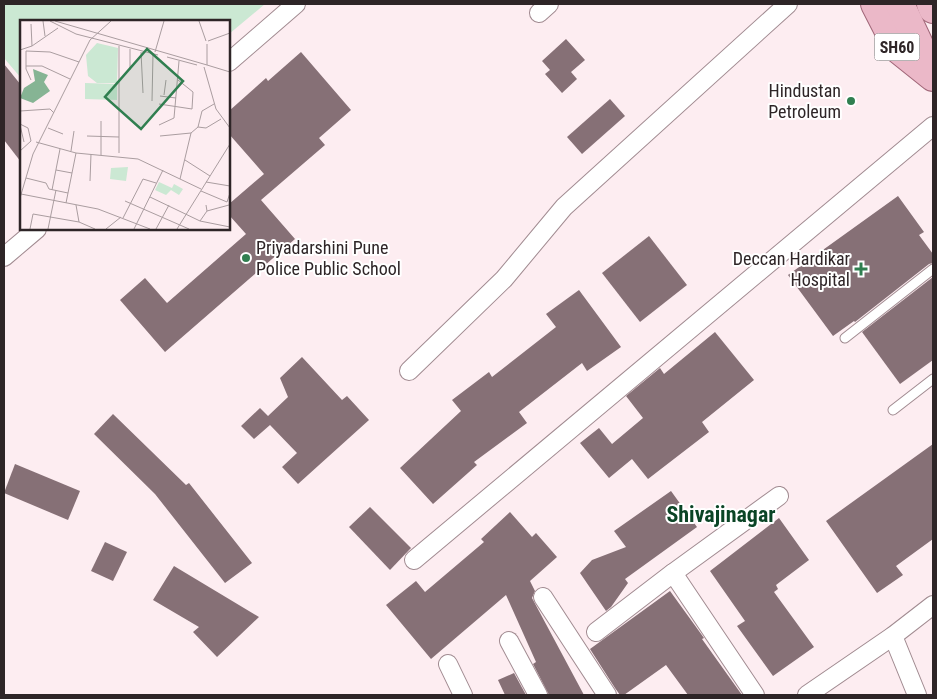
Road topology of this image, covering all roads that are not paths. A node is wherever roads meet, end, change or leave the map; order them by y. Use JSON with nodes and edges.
{"nodes":[{"id":1,"x":296,"y":4,"type":"edge"},
{"id":2,"x":788,"y":4,"type":"edge"},
{"id":3,"x":875,"y":4,"type":"edge"},
{"id":4,"x":900,"y":4,"type":"edge"},
{"id":5,"x":931,"y":4,"type":"edge"},
{"id":6,"x":933,"y":9,"type":"edge"},
{"id":7,"x":230,"y":61,"type":"edge"},
{"id":8,"x":933,"y":77,"type":"edge"},
{"id":9,"x":933,"y":126,"type":"edge"},
{"id":10,"x":36,"y":230,"type":"edge"},
{"id":11,"x":4,"y":257,"type":"edge"},
{"id":12,"x":933,"y":269,"type":"edge"},
{"id":13,"x":845,"y":338,"type":"dead end"},
{"id":14,"x":409,"y":372,"type":"dead end"},
{"id":15,"x":933,"y":379,"type":"edge"},
{"id":16,"x":893,"y":410,"type":"dead end"},
{"id":17,"x":779,"y":496,"type":"dead end"},
{"id":18,"x":414,"y":560,"type":"dead end"},
{"id":19,"x":673,"y":573,"type":"junction"},
{"id":20,"x":543,"y":597,"type":"dead end"},
{"id":21,"x":933,"y":605,"type":"edge"},
{"id":22,"x":596,"y":632,"type":"dead end"},
{"id":23,"x":893,"y":636,"type":"junction"},
{"id":24,"x":509,"y":641,"type":"dead end"},
{"id":25,"x":448,"y":664,"type":"dead end"},
{"id":26,"x":464,"y":695,"type":"edge"},
{"id":27,"x":538,"y":695,"type":"edge"},
{"id":28,"x":607,"y":695,"type":"edge"},
{"id":29,"x":755,"y":695,"type":"edge"},
{"id":30,"x":808,"y":695,"type":"edge"},
{"id":31,"x":917,"y":695,"type":"edge"}],
"edges":[{"from":1,"to":7,"type":"street"},
{"from":2,"to":14,"type":"street"},
{"from":3,"to":8,"type":"main road","number":"SH60"},
{"from":4,"to":8,"type":"main road"},
{"from":5,"to":6,"type":"main road"},
{"from":9,"to":18,"type":"street"},
{"from":10,"to":11,"type":"street"},
{"from":12,"to":13,"type":"lane"},
{"from":15,"to":16,"type":"lane"},
{"from":17,"to":19,"type":"street"},
{"from":19,"to":22,"type":"street"},
{"from":19,"to":29,"type":"street"},
{"from":20,"to":28,"type":"street"},
{"from":21,"to":23,"type":"street"},
{"from":23,"to":30,"type":"street"},
{"from":23,"to":31,"type":"street"},
{"from":24,"to":27,"type":"street"},
{"from":25,"to":26,"type":"street"}]}
